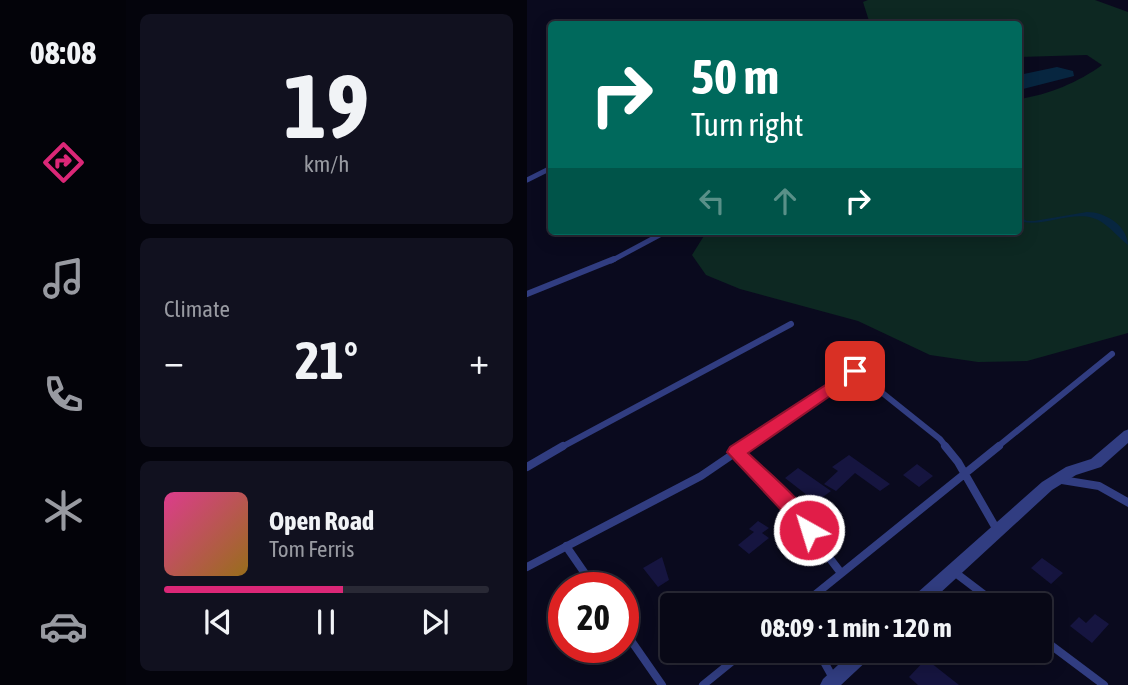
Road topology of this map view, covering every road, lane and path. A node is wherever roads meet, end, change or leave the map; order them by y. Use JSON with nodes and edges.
{"nodes":[{"id":1,"x":548,"y":170,"type":"edge"},
{"id":2,"x":527,"y":180,"type":"edge"},
{"id":3,"x":660,"y":235,"type":"edge"},
{"id":4,"x":527,"y":293,"type":"edge"},
{"id":5,"x":791,"y":324,"type":"dead end"},
{"id":6,"x":1112,"y":354,"type":"dead end"},
{"id":7,"x":1128,"y":434,"type":"edge"},
{"id":8,"x":736,"y":452,"type":"junction"},
{"id":9,"x":527,"y":467,"type":"edge"},
{"id":10,"x":963,"y":474,"type":"junction"},
{"id":11,"x":1060,"y":480,"type":"junction"},
{"id":12,"x":1128,"y":503,"type":"edge"},
{"id":13,"x":997,"y":530,"type":"junction"},
{"id":14,"x":566,"y":547,"type":"junction"},
{"id":15,"x":527,"y":566,"type":"edge"},
{"id":16,"x":952,"y":570,"type":"junction"},
{"id":17,"x":584,"y":572,"type":"edge"},
{"id":18,"x":841,"y":573,"type":"junction"},
{"id":19,"x":817,"y":593,"type":"edge"},
{"id":20,"x":928,"y":593,"type":"edge"},
{"id":21,"x":982,"y":593,"type":"edge"},
{"id":22,"x":1052,"y":646,"type":"edge"},
{"id":23,"x":639,"y":652,"type":"edge"},
{"id":24,"x":730,"y":663,"type":"edge"},
{"id":25,"x":823,"y":663,"type":"edge"},
{"id":26,"x":852,"y":663,"type":"edge"},
{"id":27,"x":831,"y":682,"type":"edge"},
{"id":28,"x":662,"y":685,"type":"edge"},
{"id":29,"x":703,"y":685,"type":"edge"},
{"id":30,"x":1103,"y":685,"type":"edge"}],
"edges":[{"from":1,"to":2,"type":"lane"},
{"from":3,"to":4,"type":"lane"},
{"from":5,"to":9,"type":"lane"},
{"from":6,"to":10,"type":"lane"},
{"from":7,"to":11,"type":"street"},
{"from":8,"to":10,"type":"lane"},
{"from":8,"to":14,"type":"lane"},
{"from":8,"to":18,"type":"lane"},
{"from":10,"to":13,"type":"lane"},
{"from":10,"to":18,"type":"lane"},
{"from":11,"to":12,"type":"lane"},
{"from":11,"to":13,"type":"street"},
{"from":13,"to":16,"type":"street"},
{"from":14,"to":15,"type":"lane"},
{"from":14,"to":17,"type":"lane"},
{"from":16,"to":20,"type":"street"},
{"from":16,"to":21,"type":"lane"},
{"from":18,"to":19,"type":"lane"},
{"from":22,"to":30,"type":"lane"},
{"from":23,"to":28,"type":"lane"},
{"from":24,"to":29,"type":"lane"},
{"from":25,"to":27,"type":"lane"},
{"from":26,"to":27,"type":"street"}]}
